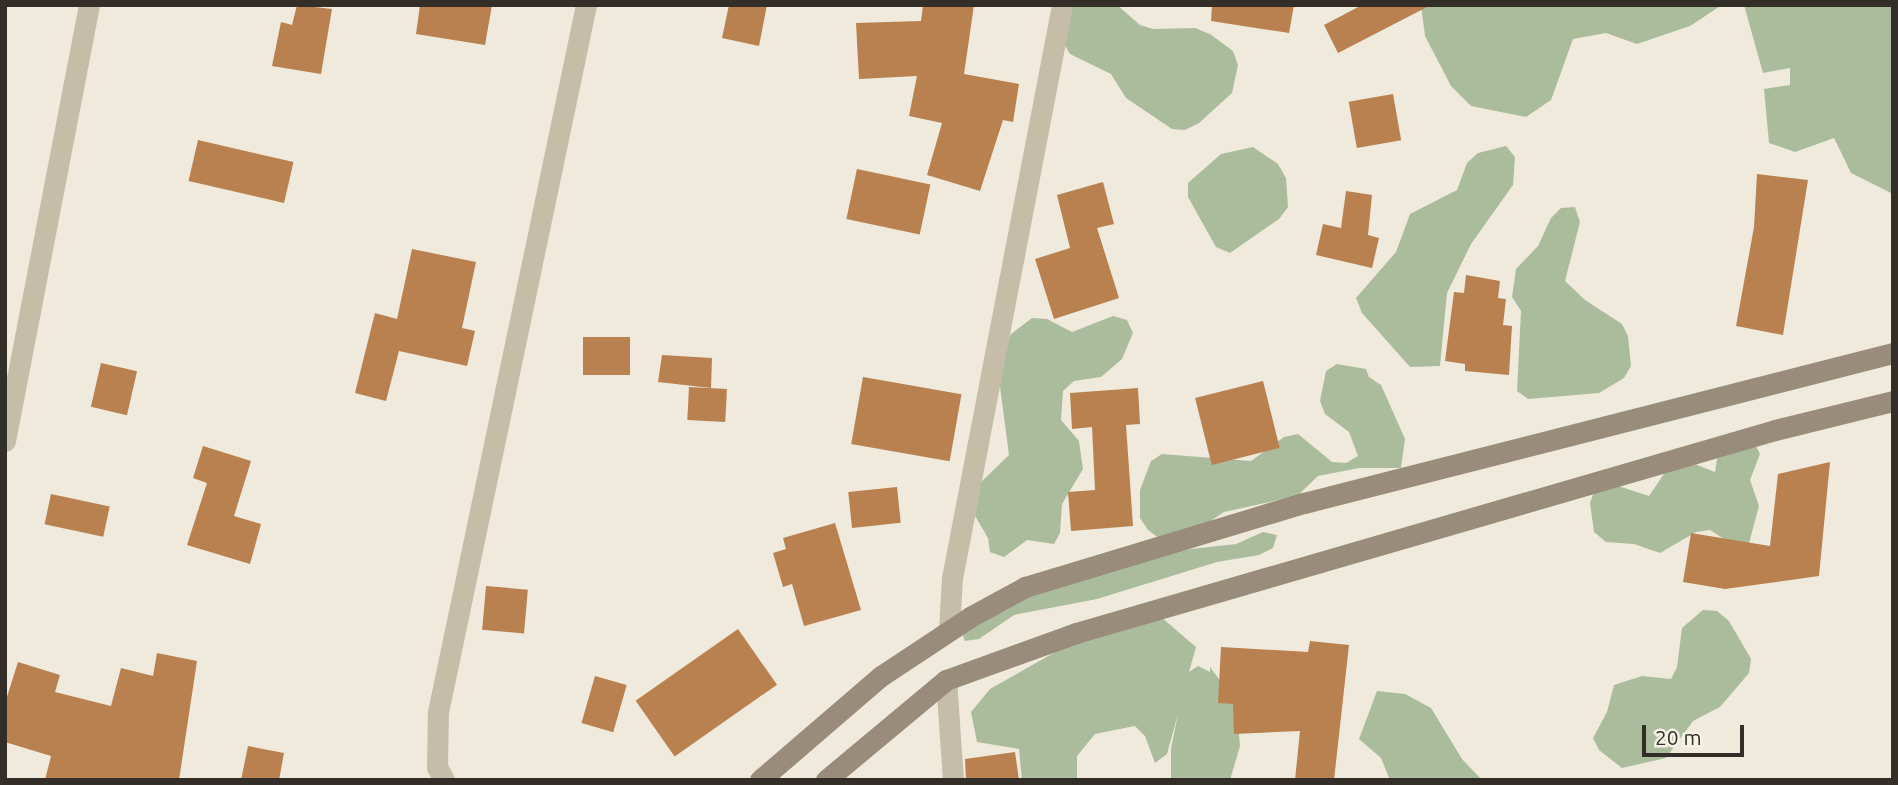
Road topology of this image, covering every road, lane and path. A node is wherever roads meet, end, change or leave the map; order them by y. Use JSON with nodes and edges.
{"nodes":[{"id":1,"x":89,"y":5,"type":"edge"},
{"id":2,"x":586,"y":5,"type":"edge"},
{"id":3,"x":1062,"y":5,"type":"edge"},
{"id":4,"x":1893,"y":353,"type":"edge"},
{"id":5,"x":1893,"y":401,"type":"edge"},
{"id":6,"x":5,"y":441,"type":"edge"},
{"id":7,"x":949,"y":631,"type":"junction"},
{"id":8,"x":946,"y":680,"type":"junction"},
{"id":9,"x":444,"y":780,"type":"edge"},
{"id":10,"x":760,"y":780,"type":"edge"},
{"id":11,"x":826,"y":780,"type":"edge"},
{"id":12,"x":953,"y":780,"type":"edge"}],
"edges":[{"from":1,"to":6,"type":"street"},
{"from":2,"to":9,"type":"street"},
{"from":3,"to":7,"type":"street"},
{"from":4,"to":7,"type":"street"},
{"from":5,"to":8,"type":"street"},
{"from":7,"to":10,"type":"street"},
{"from":8,"to":11,"type":"street"},
{"from":8,"to":12,"type":"street"}]}
